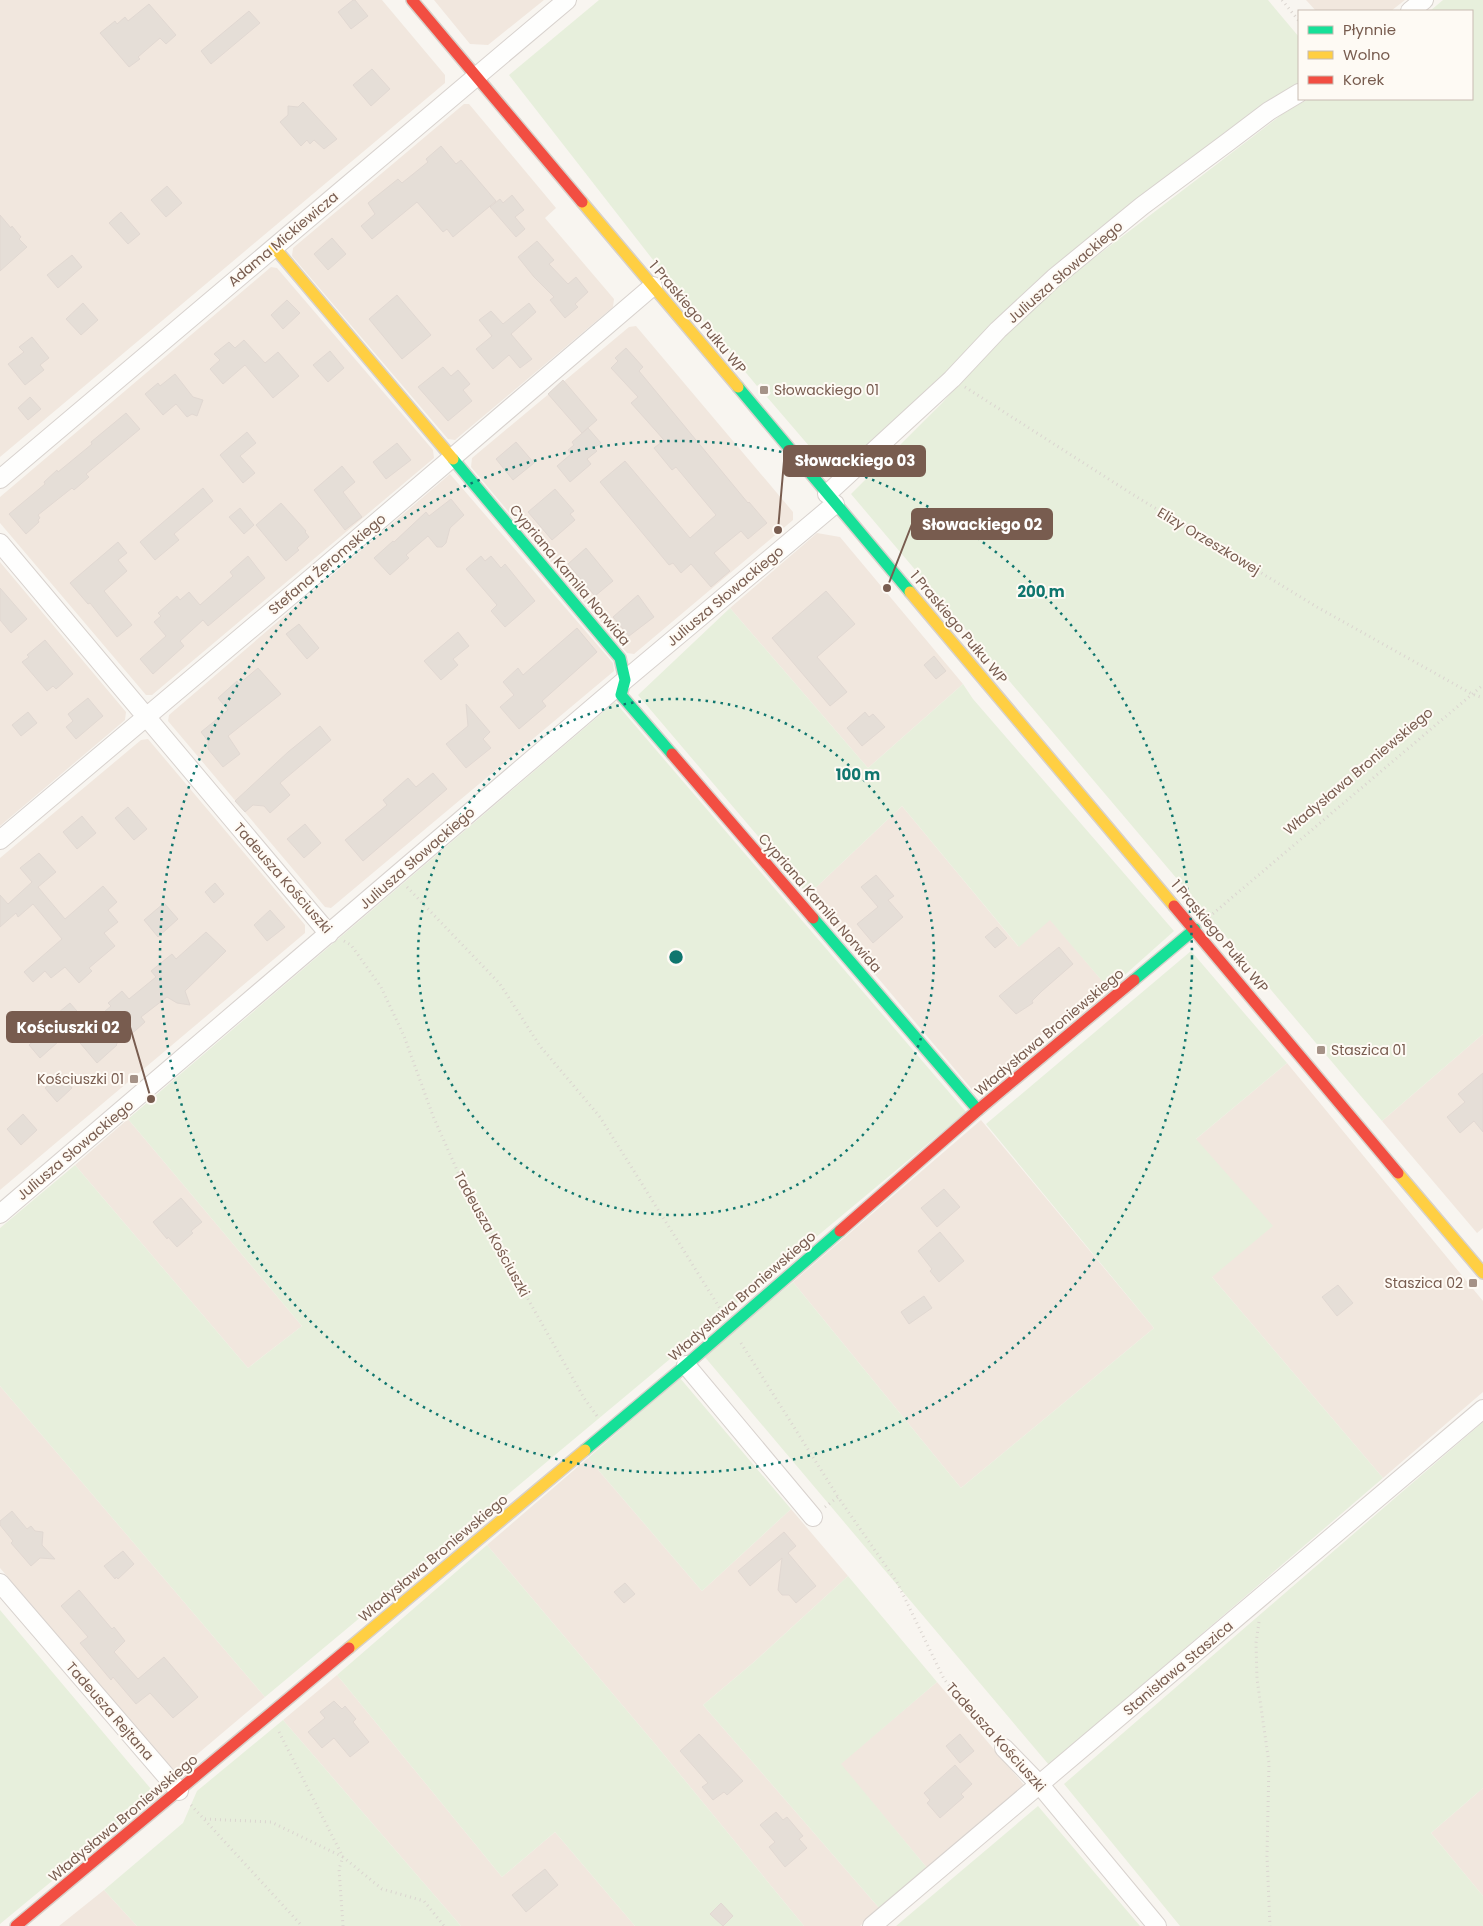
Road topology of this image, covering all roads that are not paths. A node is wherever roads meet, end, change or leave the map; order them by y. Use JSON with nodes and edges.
{"nodes":[{"id":1,"x":412,"y":0,"type":"edge"},
{"id":2,"x":567,"y":0,"type":"edge"},
{"id":3,"x":1424,"y":0,"type":"edge"},
{"id":4,"x":1411,"y":10,"type":"edge"},
{"id":5,"x":476,"y":76,"type":"junction"},
{"id":6,"x":1298,"y":94,"type":"edge"},
{"id":7,"x":274,"y":247,"type":"junction"},
{"id":8,"x":653,"y":286,"type":"junction"},
{"id":9,"x":452,"y":458,"type":"junction"},
{"id":10,"x":0,"y":479,"type":"edge"},
{"id":11,"x":831,"y":499,"type":"junction"},
{"id":12,"x":0,"y":543,"type":"edge"},
{"id":13,"x":625,"y":680,"type":"junction"},
{"id":14,"x":146,"y":716,"type":"junction"},
{"id":15,"x":0,"y":840,"type":"edge"},
{"id":16,"x":1195,"y":929,"type":"junction"},
{"id":17,"x":328,"y":934,"type":"junction"},
{"id":18,"x":978,"y":1110,"type":"junction"},
{"id":19,"x":0,"y":1214,"type":"edge"},
{"id":20,"x":1483,"y":1272,"type":"edge"},
{"id":21,"x":686,"y":1365,"type":"junction"},
{"id":22,"x":1483,"y":1409,"type":"edge"},
{"id":23,"x":813,"y":1516,"type":"road end"},
{"id":24,"x":0,"y":1583,"type":"edge"},
{"id":25,"x":1004,"y":1748,"type":"road end"},
{"id":26,"x":1040,"y":1785,"type":"junction"},
{"id":27,"x":179,"y":1791,"type":"junction"},
{"id":28,"x":16,"y":1926,"type":"edge"},
{"id":29,"x":872,"y":1926,"type":"edge"},
{"id":30,"x":1157,"y":1926,"type":"edge"}],
"edges":[{"from":1,"to":5,"type":"street","name":"1 Praskiego Pułku WP"},
{"from":2,"to":5,"type":"street","name":"Adama Mickiewicza"},
{"from":3,"to":4,"type":"street"},
{"from":5,"to":7,"type":"street","name":"Adama Mickiewicza"},
{"from":5,"to":8,"type":"street","name":"1 Praskiego Pułku WP"},
{"from":6,"to":11,"type":"street","name":"Juliusza Słowackiego"},
{"from":7,"to":9,"type":"street","name":"Cypriana Kamila Norwida"},
{"from":7,"to":10,"type":"street","name":"Adama Mickiewicza"},
{"from":8,"to":9,"type":"street","name":"Stefana Żeromskiego"},
{"from":8,"to":11,"type":"street","name":"1 Praskiego Pułku WP"},
{"from":9,"to":13,"type":"street","name":"Cypriana Kamila Norwida"},
{"from":9,"to":14,"type":"street","name":"Stefana Żeromskiego"},
{"from":11,"to":13,"type":"street","name":"Juliusza Słowackiego"},
{"from":11,"to":16,"type":"street","name":"1 Praskiego Pułku WP"},
{"from":12,"to":14,"type":"street","name":"Tadeusza Kościuszki"},
{"from":13,"to":17,"type":"street","name":"Juliusza Słowackiego"},
{"from":13,"to":18,"type":"street","name":"Cypriana Kamila Norwida"},
{"from":14,"to":15,"type":"street","name":"Stefana Żeromskiego"},
{"from":14,"to":17,"type":"street","name":"Tadeusza Kościuszki"},
{"from":16,"to":18,"type":"street","name":"Władysława Broniewskiego"},
{"from":16,"to":20,"type":"street","name":"1 Praskiego Pułku WP"},
{"from":17,"to":19,"type":"street","name":"Juliusza Słowackiego"},
{"from":18,"to":21,"type":"street","name":"Władysława Broniewskiego"},
{"from":21,"to":23,"type":"street"},
{"from":21,"to":27,"type":"street","name":"Władysława Broniewskiego"},
{"from":22,"to":26,"type":"street","name":"Stanisława Staszica"},
{"from":24,"to":27,"type":"street","name":"Tadeusza Rejtana"},
{"from":25,"to":26,"type":"street","name":"Tadeusza Kościuszki"},
{"from":26,"to":29,"type":"street","name":"Stanisława Staszica"},
{"from":26,"to":30,"type":"street","name":"Tadeusza Kościuszki"},
{"from":27,"to":28,"type":"street","name":"Władysława Broniewskiego"}]}
